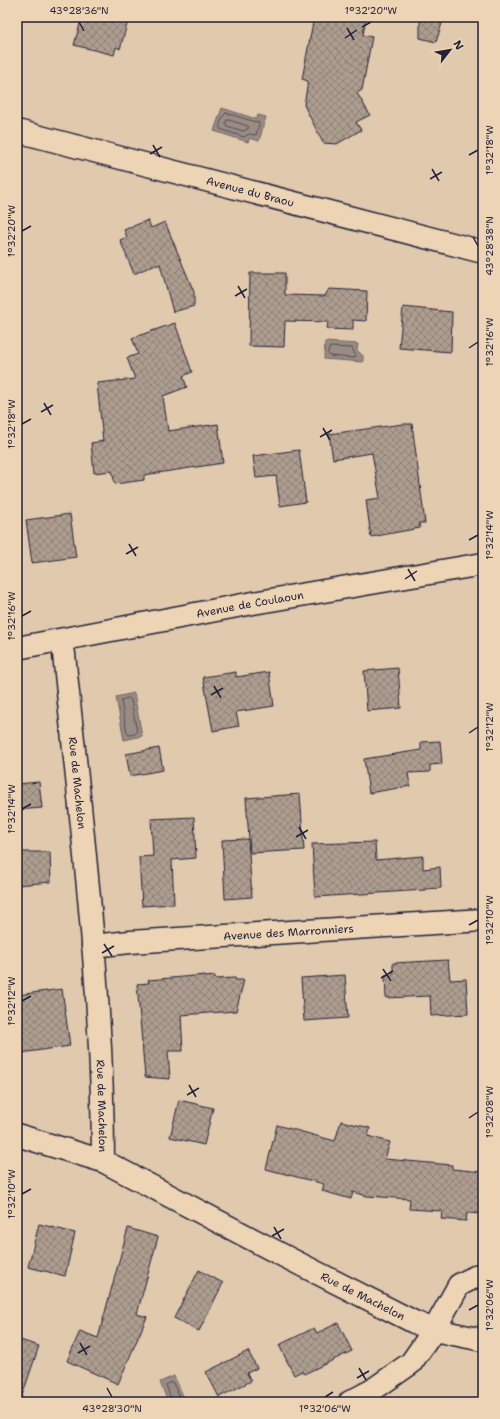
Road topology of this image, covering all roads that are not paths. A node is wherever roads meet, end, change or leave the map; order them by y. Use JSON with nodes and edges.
{"nodes":[{"id":1,"x":17,"y":131,"type":"edge"},
{"id":2,"x":483,"y":252,"type":"edge"},
{"id":3,"x":483,"y":564,"type":"edge"},
{"id":4,"x":61,"y":640,"type":"junction"},
{"id":5,"x":17,"y":648,"type":"edge"},
{"id":6,"x":483,"y":920,"type":"edge"},
{"id":7,"x":93,"y":946,"type":"junction"},
{"id":8,"x":17,"y":1135,"type":"edge"},
{"id":9,"x":104,"y":1161,"type":"junction"},
{"id":10,"x":483,"y":1273,"type":"edge"},
{"id":11,"x":434,"y":1330,"type":"junction"},
{"id":12,"x":483,"y":1340,"type":"edge"},
{"id":13,"x":350,"y":1402,"type":"edge"}],
"edges":[{"from":1,"to":2,"type":"street","name":"Avenue du Braou"},
{"from":3,"to":4,"type":"street","name":"Avenue de Coulaoun"},
{"from":4,"to":5,"type":"street","name":"Avenue de Coulaoun"},
{"from":4,"to":7,"type":"street","name":"Rue de Machelon"},
{"from":6,"to":7,"type":"street","name":"Avenue des Marronniers"},
{"from":7,"to":9,"type":"street","name":"Rue de Machelon"},
{"from":8,"to":9,"type":"street"},
{"from":9,"to":11,"type":"street","name":"Rue de Machelon"},
{"from":10,"to":11,"type":"street"},
{"from":11,"to":12,"type":"street","name":"Rue de Machelon"},
{"from":11,"to":13,"type":"street"}]}
